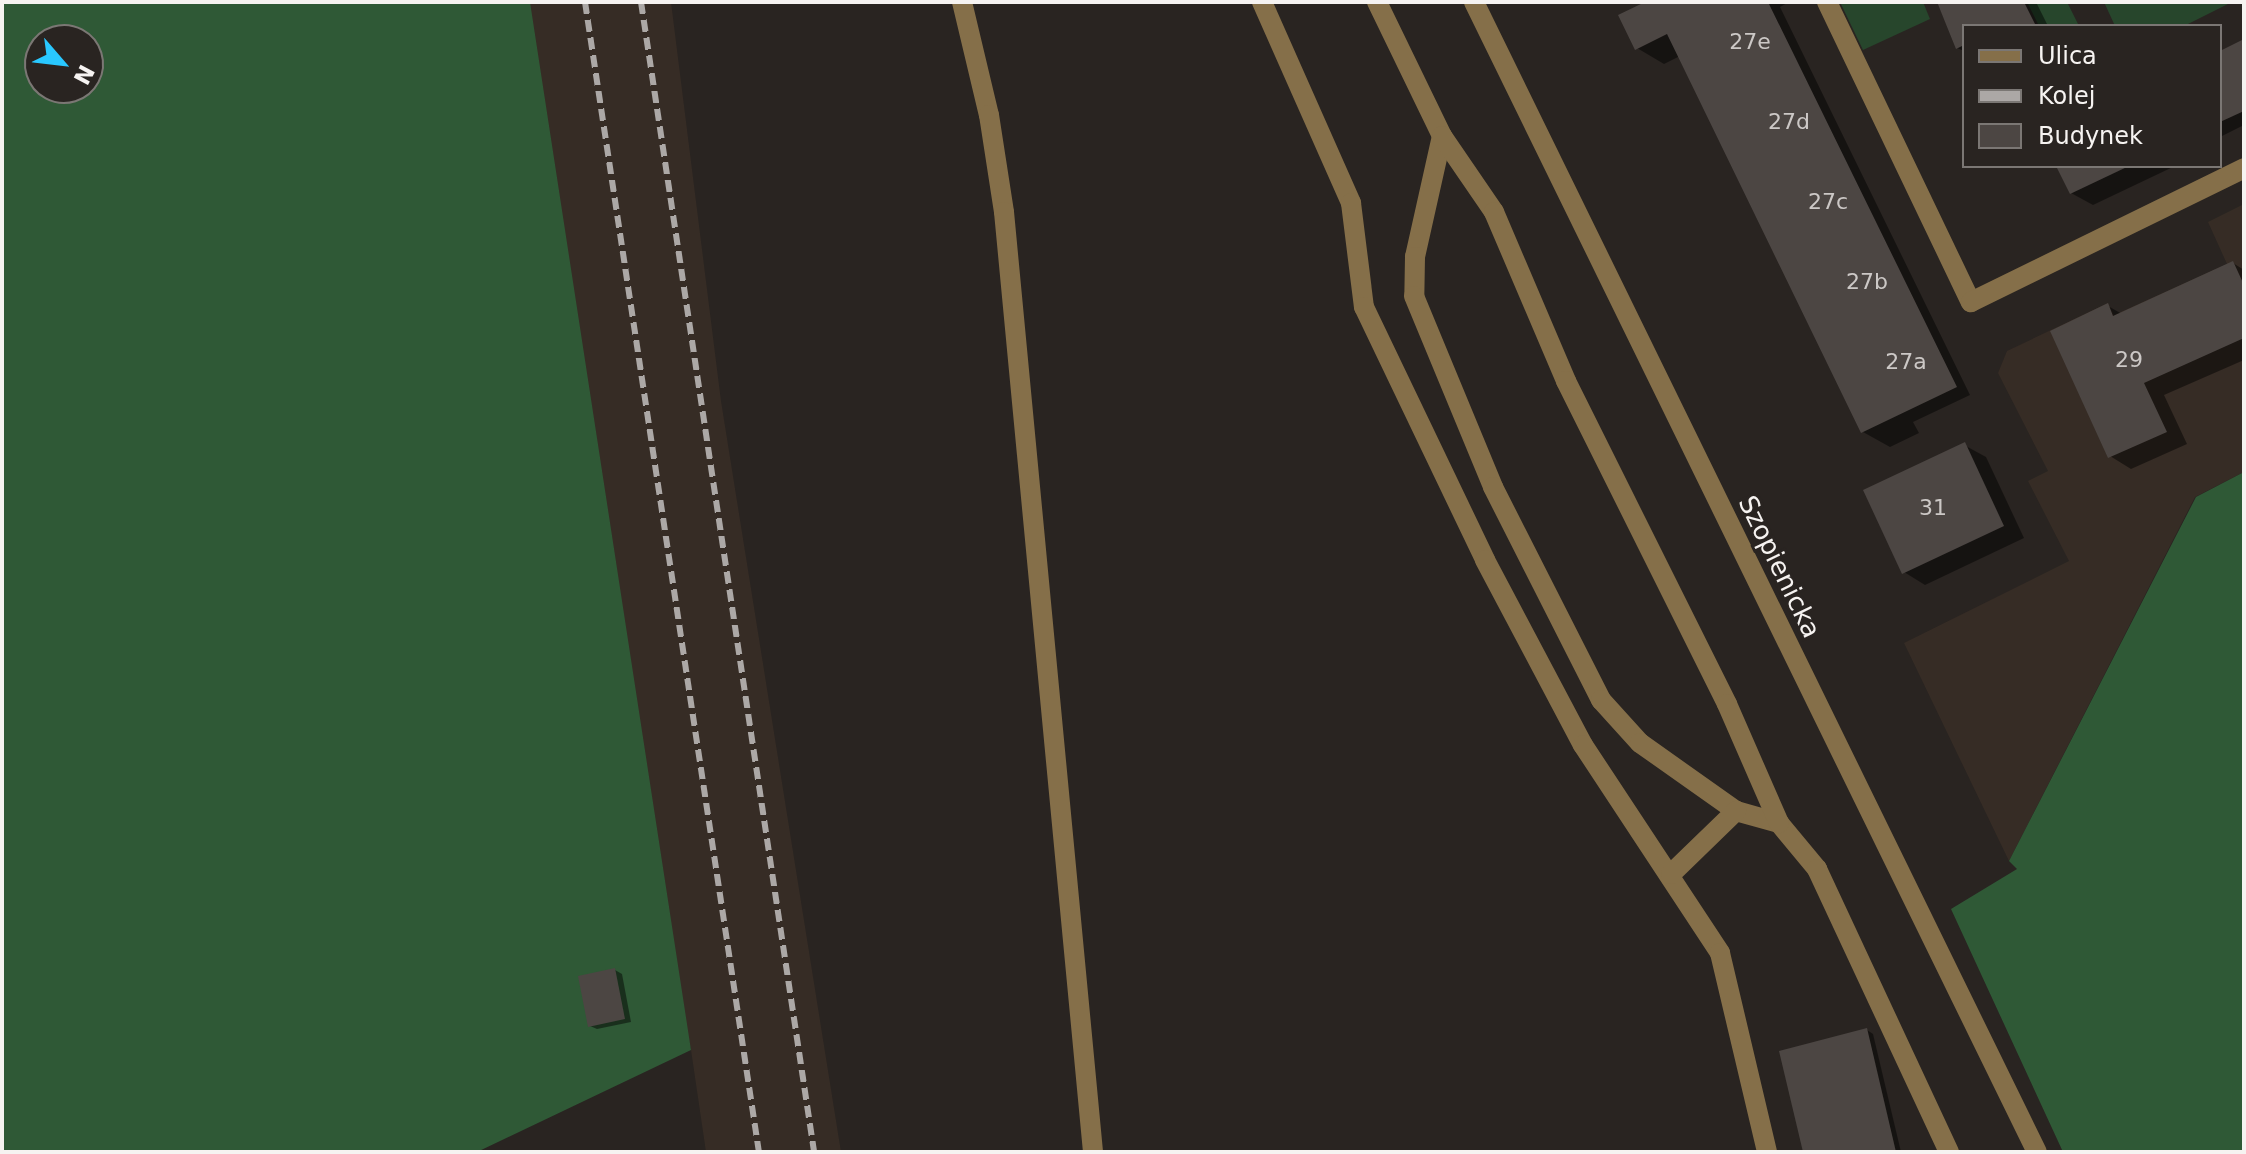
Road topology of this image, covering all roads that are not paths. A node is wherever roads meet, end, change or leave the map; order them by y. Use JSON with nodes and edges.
{"nodes":[{"id":1,"x":962,"y":2,"type":"edge"},
{"id":2,"x":1262,"y":2,"type":"edge"},
{"id":3,"x":1377,"y":2,"type":"edge"},
{"id":4,"x":1827,"y":2,"type":"edge"},
{"id":5,"x":1477,"y":3,"type":"edge"},
{"id":6,"x":1442,"y":136,"type":"junction"},
{"id":7,"x":2244,"y":168,"type":"edge"},
{"id":8,"x":1736,"y":811,"type":"junction"},
{"id":9,"x":1779,"y":823,"type":"junction"},
{"id":10,"x":1671,"y":874,"type":"junction"},
{"id":11,"x":1093,"y":1152,"type":"edge"},
{"id":12,"x":1767,"y":1152,"type":"edge"},
{"id":13,"x":1949,"y":1152,"type":"edge"},
{"id":14,"x":2037,"y":1152,"type":"edge"}],
"edges":[{"from":1,"to":11,"type":"street"},
{"from":2,"to":10,"type":"street"},
{"from":3,"to":6,"type":"street"},
{"from":4,"to":7,"type":"street"},
{"from":5,"to":14,"type":"street","name":"Szopienicka"},
{"from":6,"to":8,"type":"street"},
{"from":6,"to":9,"type":"street"},
{"from":8,"to":9,"type":"street"},
{"from":8,"to":10,"type":"street"},
{"from":9,"to":13,"type":"street"},
{"from":10,"to":12,"type":"street"}]}
